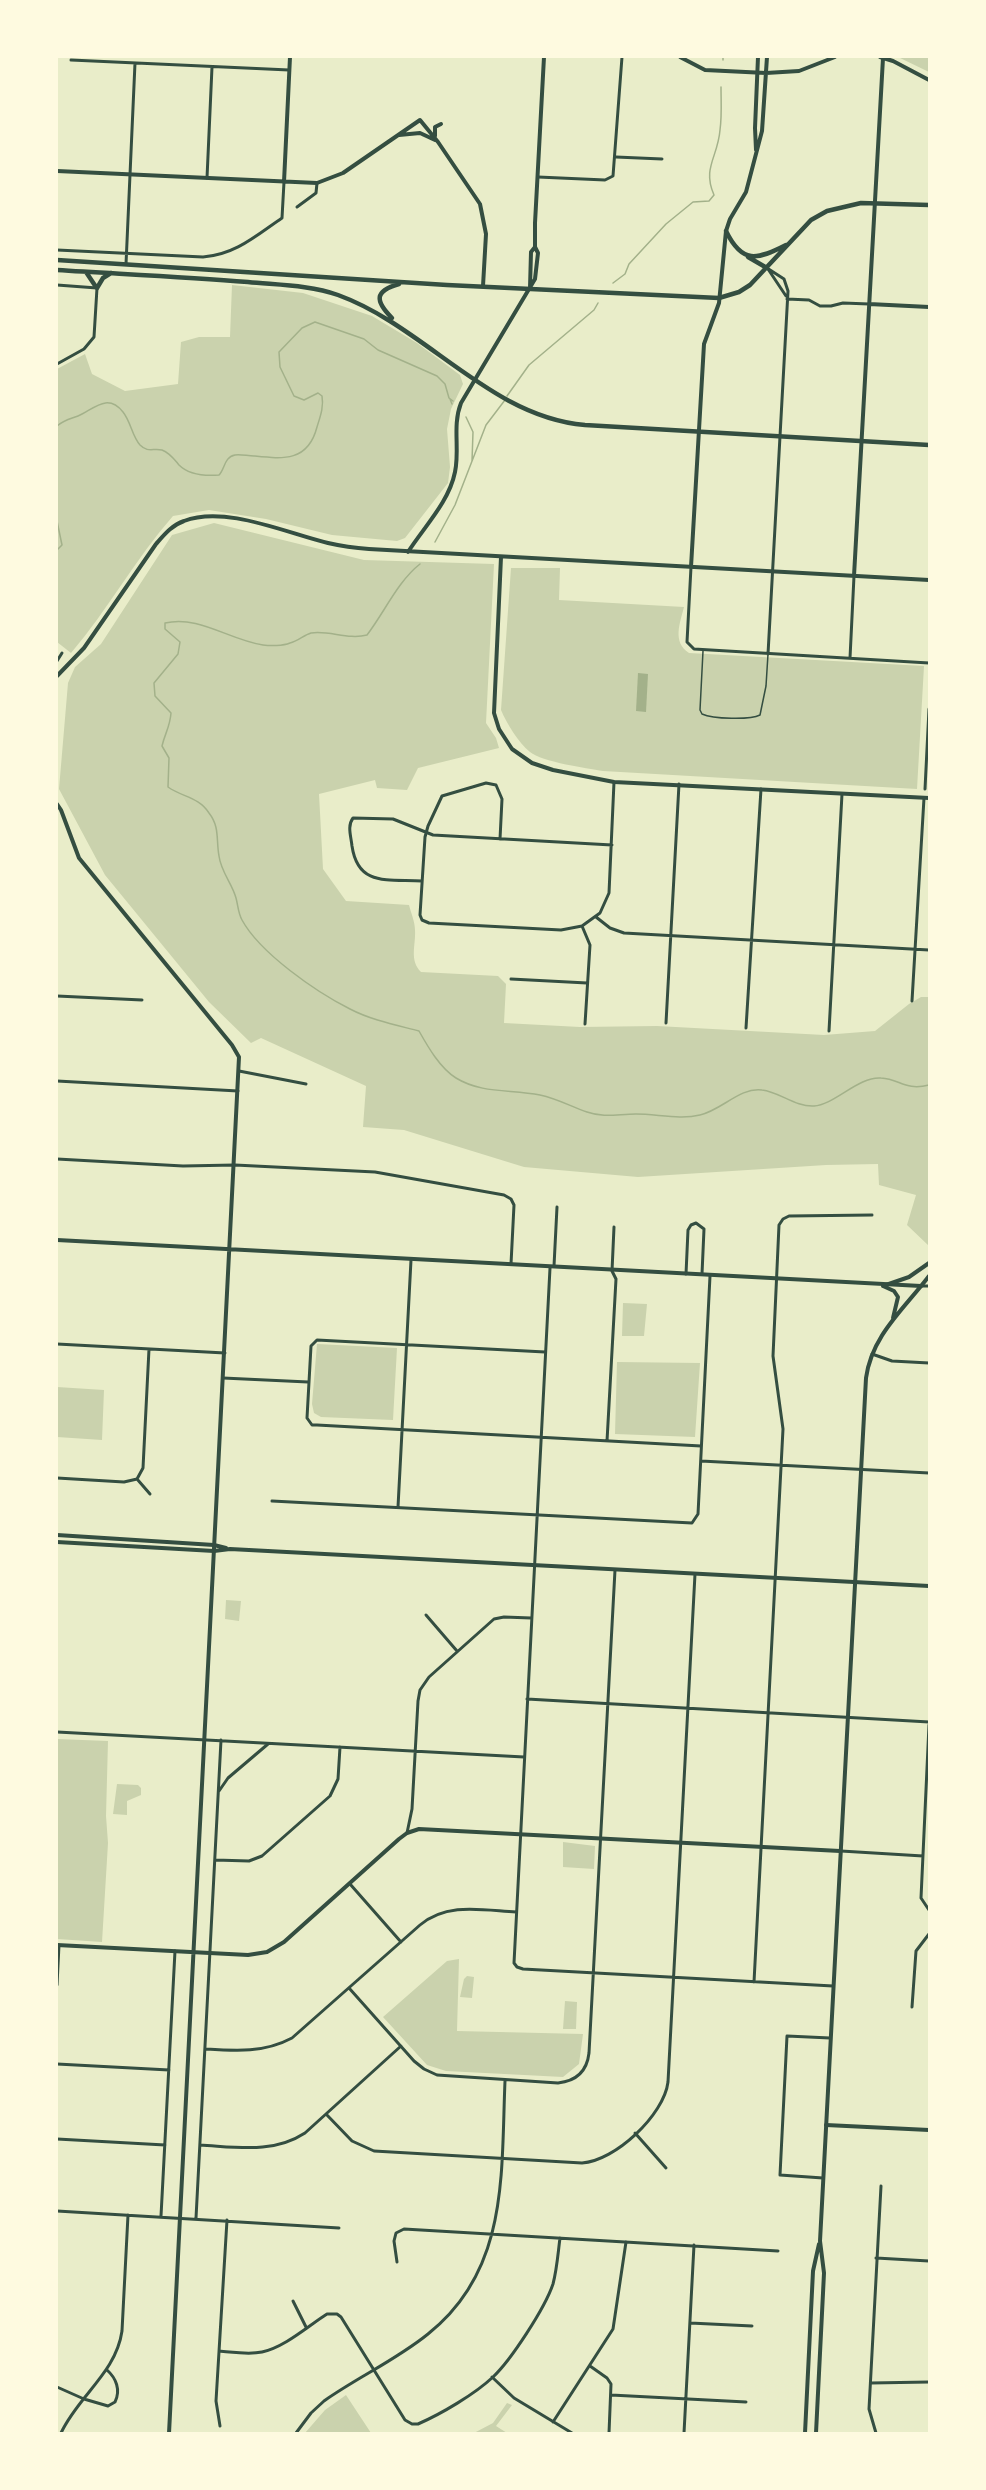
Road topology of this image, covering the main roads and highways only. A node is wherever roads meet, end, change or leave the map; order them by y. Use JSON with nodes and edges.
{"nodes":[{"id":1,"x":929,"y":206,"type":"edge"},
{"id":2,"x":726,"y":231,"type":"road end"},
{"id":3,"x":791,"y":242,"type":"junction"},
{"id":4,"x":746,"y":255,"type":"junction"},
{"id":5,"x":57,"y":260,"type":"edge"},
{"id":6,"x":767,"y":267,"type":"junction"},
{"id":7,"x":57,"y":270,"type":"edge"},
{"id":8,"x":86,"y":272,"type":"junction"},
{"id":9,"x":111,"y":273,"type":"junction"},
{"id":10,"x":405,"y":282,"type":"junction"},
{"id":11,"x":399,"y":325,"type":"junction"},
{"id":12,"x":929,"y":445,"type":"edge"}],
"edges":[{"from":1,"to":3,"type":"main road"},
{"from":2,"to":4,"type":"main road"},
{"from":3,"to":4,"type":"main road"},
{"from":3,"to":6,"type":"main road"},
{"from":4,"to":6,"type":"main road"},
{"from":5,"to":10,"type":"main road"},
{"from":6,"to":10,"type":"main road"},
{"from":7,"to":8,"type":"main road"},
{"from":8,"to":9,"type":"main road"},
{"from":8,"to":9,"type":"main road"},
{"from":9,"to":11,"type":"main road"},
{"from":10,"to":11,"type":"main road"},
{"from":11,"to":12,"type":"main road"}]}
